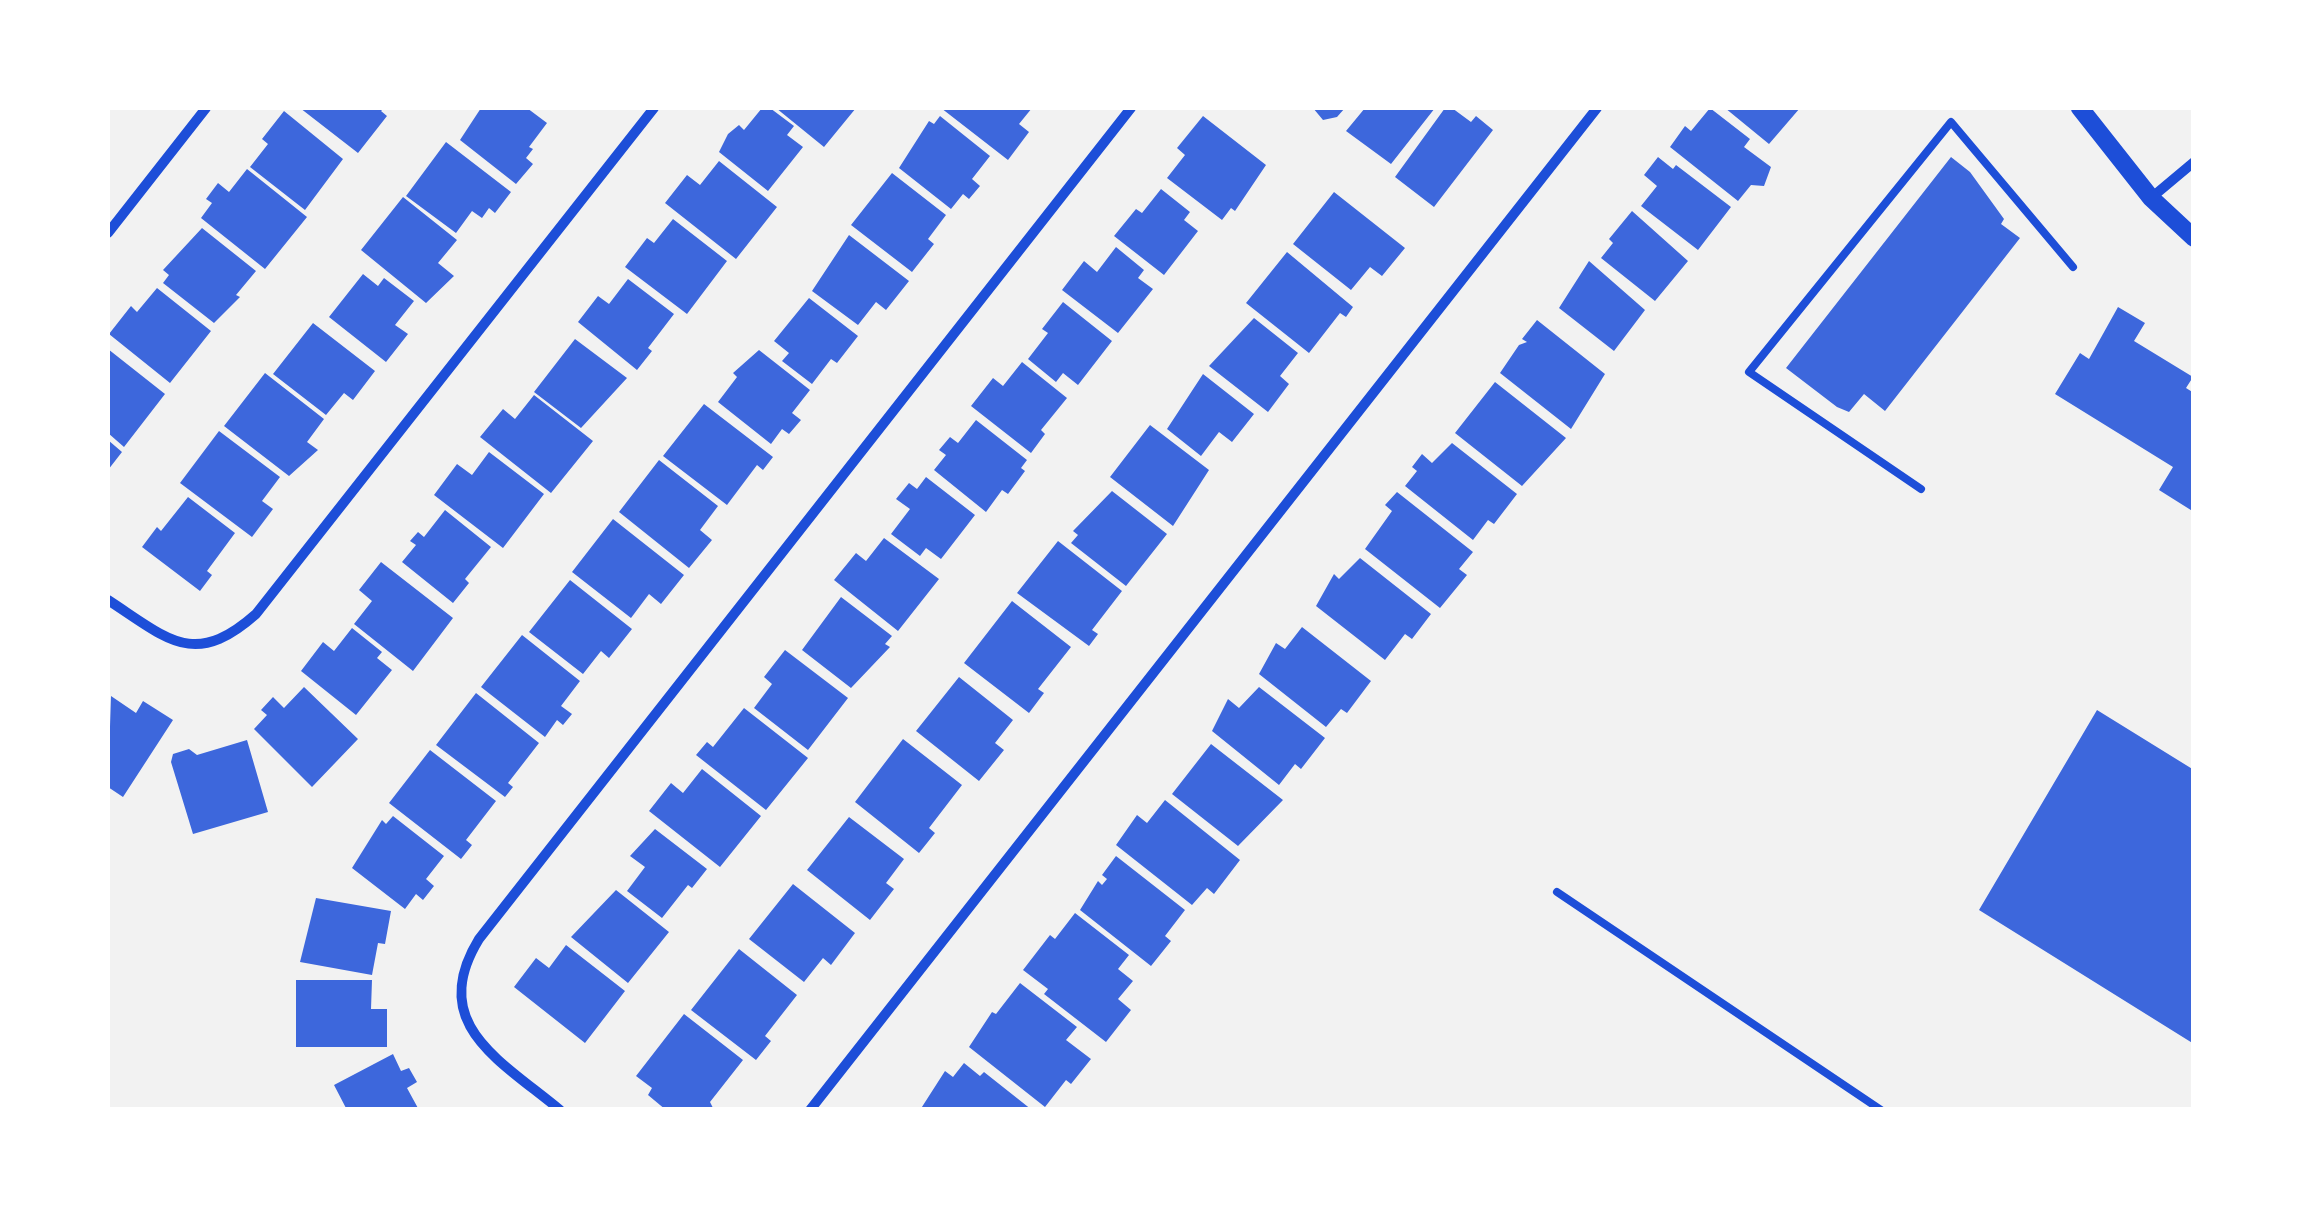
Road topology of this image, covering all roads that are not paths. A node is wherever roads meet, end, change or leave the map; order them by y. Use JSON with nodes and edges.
{"nodes":[{"id":1,"x":206,"y":108,"type":"edge"},
{"id":2,"x":654,"y":108,"type":"edge"},
{"id":3,"x":1132,"y":108,"type":"edge"},
{"id":4,"x":2080,"y":108,"type":"edge"},
{"id":5,"x":1591,"y":110,"type":"edge"},
{"id":6,"x":2194,"y":162,"type":"edge"},
{"id":7,"x":2151,"y":198,"type":"junction"},
{"id":8,"x":108,"y":233,"type":"edge"},
{"id":9,"x":2194,"y":238,"type":"edge"},
{"id":10,"x":2073,"y":267,"type":"dead end"},
{"id":11,"x":1921,"y":489,"type":"dead end"},
{"id":12,"x":108,"y":600,"type":"edge"},
{"id":13,"x":1558,"y":892,"type":"dead end"},
{"id":14,"x":560,"y":1110,"type":"edge"},
{"id":15,"x":810,"y":1110,"type":"edge"},
{"id":16,"x":1881,"y":1110,"type":"edge"}],
"edges":[{"from":1,"to":8,"type":"street"},
{"from":2,"to":12,"type":"street"},
{"from":3,"to":14,"type":"street"},
{"from":4,"to":7,"type":"street"},
{"from":5,"to":15,"type":"street"},
{"from":6,"to":7,"type":"street"},
{"from":7,"to":9,"type":"street"},
{"from":10,"to":11,"type":"lane"},
{"from":13,"to":16,"type":"lane"}]}
